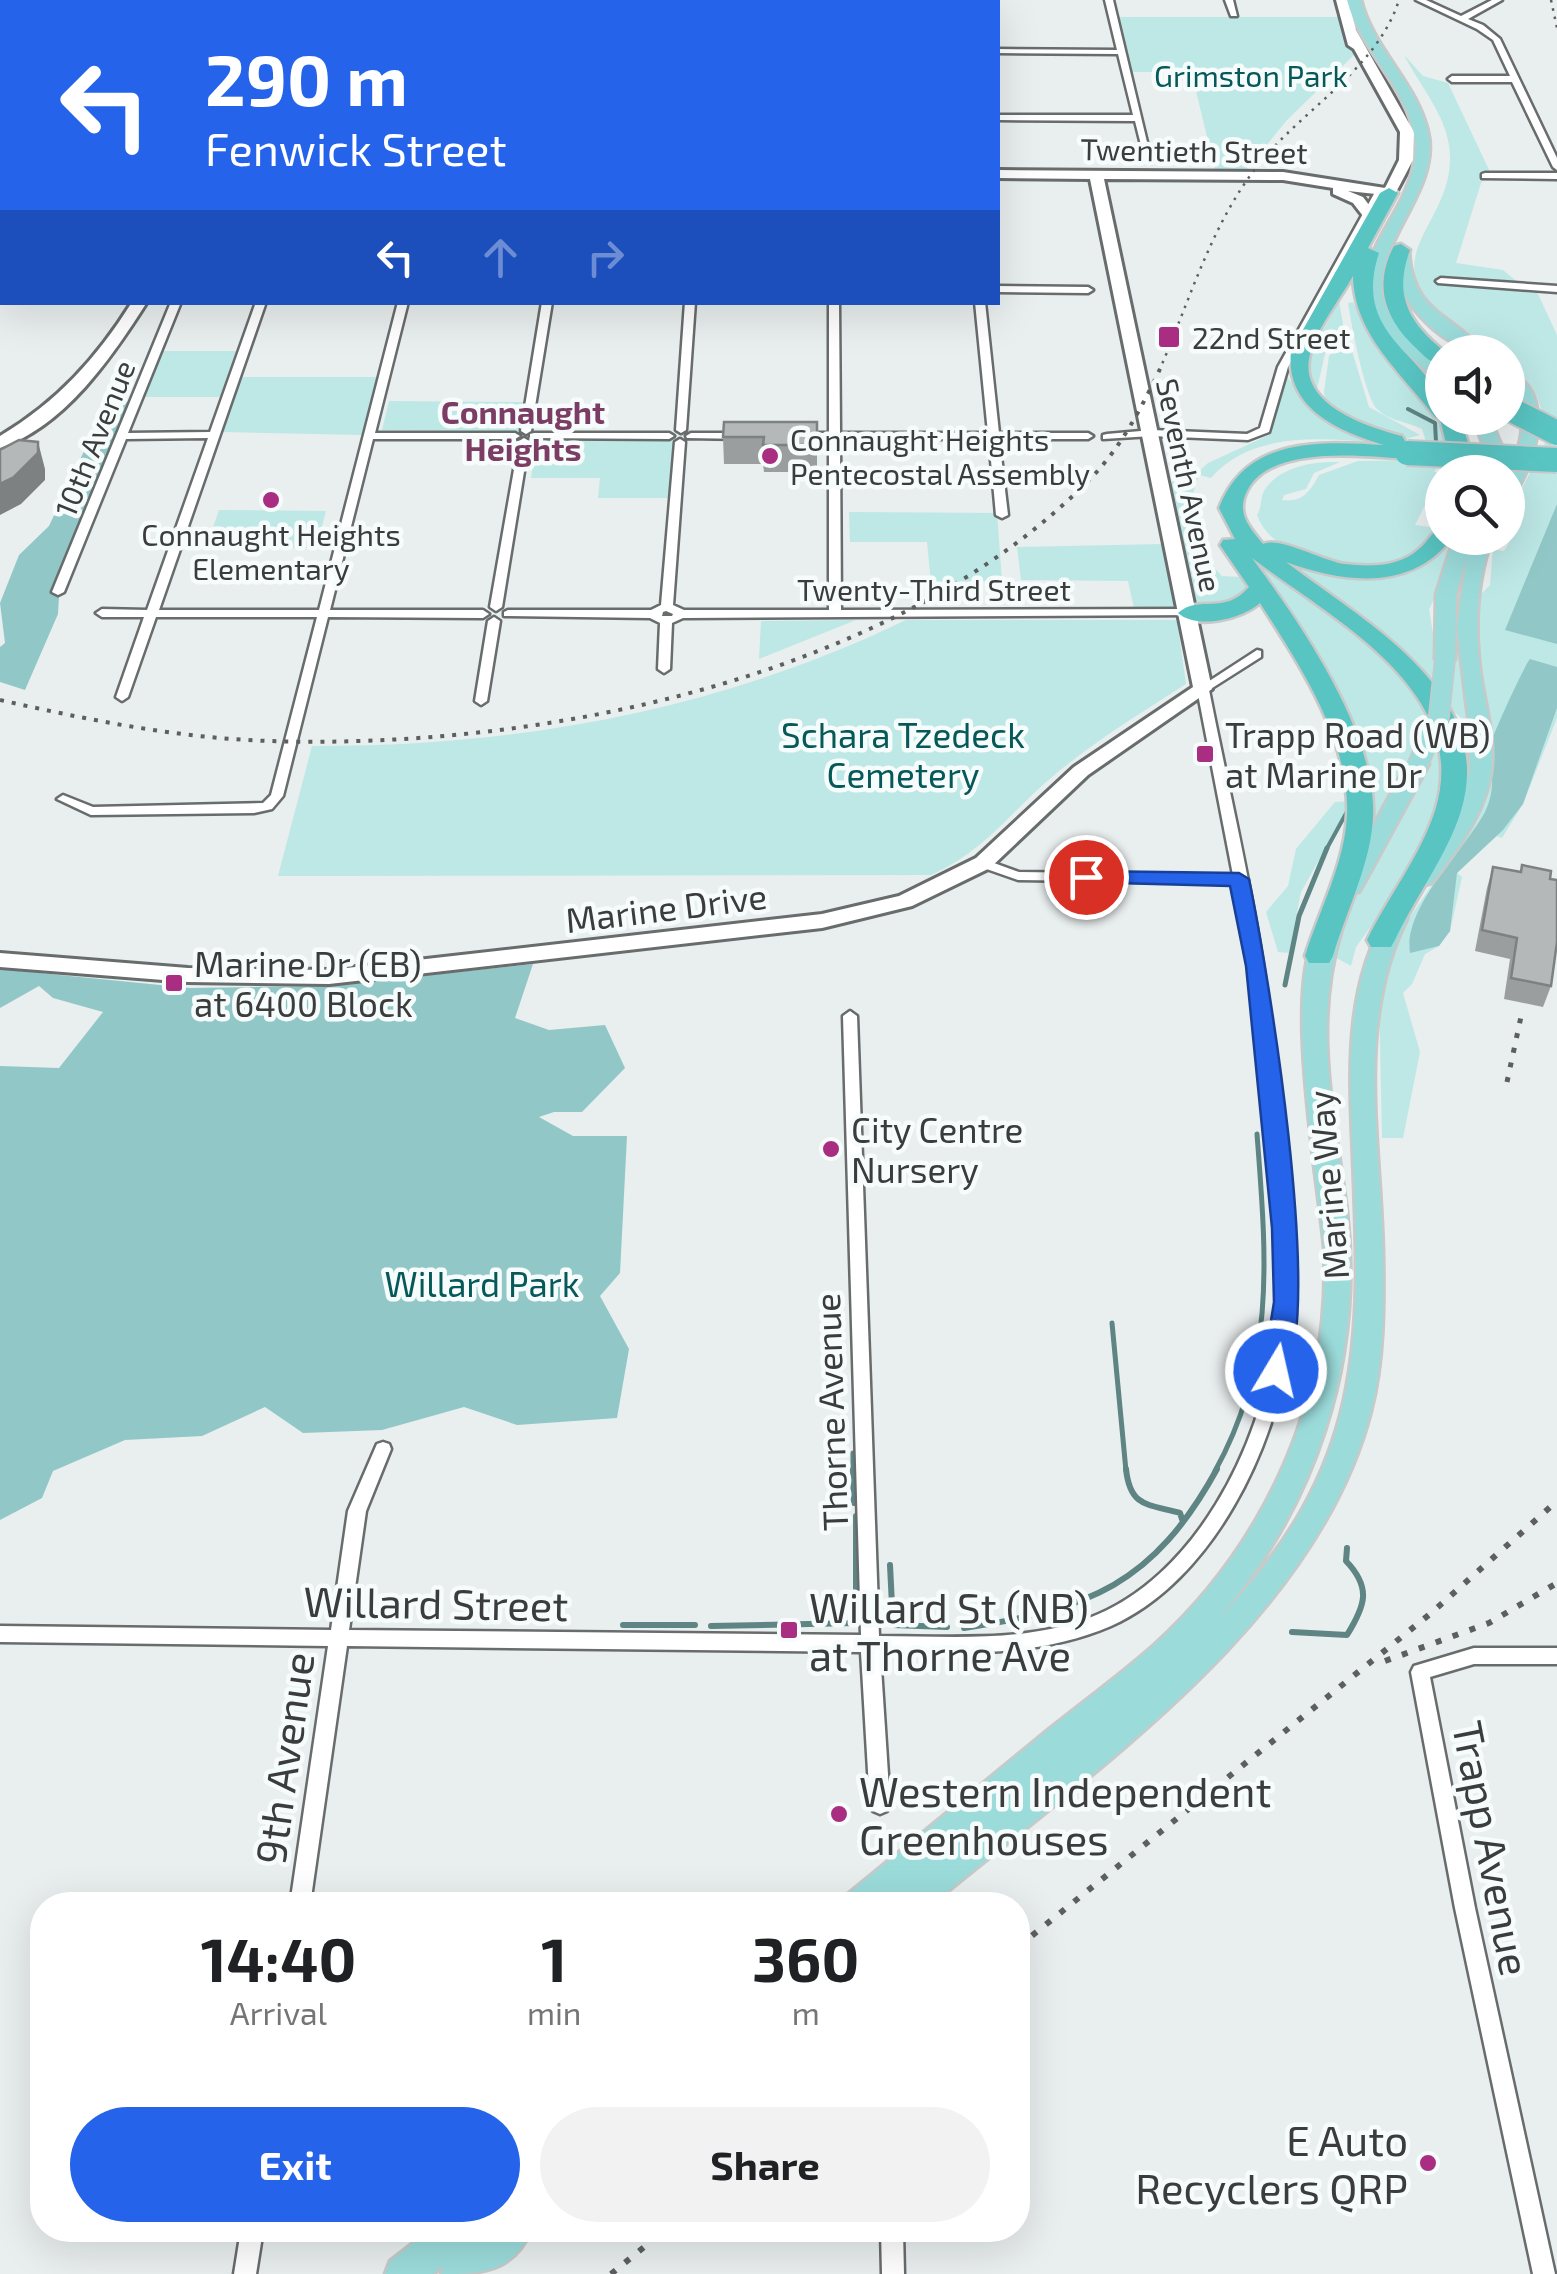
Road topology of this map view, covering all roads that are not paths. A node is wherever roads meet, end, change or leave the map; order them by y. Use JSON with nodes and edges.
{"nodes":[{"id":1,"x":1109,"y":0,"type":"edge"},
{"id":2,"x":1229,"y":0,"type":"edge"},
{"id":3,"x":1342,"y":0,"type":"edge"},
{"id":4,"x":1354,"y":0,"type":"edge"},
{"id":5,"x":1369,"y":0,"type":"edge"},
{"id":6,"x":1420,"y":0,"type":"edge"},
{"id":7,"x":1498,"y":0,"type":"edge"},
{"id":8,"x":1234,"y":14,"type":"dead end"},
{"id":9,"x":1461,"y":19,"type":"junction"},
{"id":10,"x":1000,"y":51,"type":"edge"},
{"id":11,"x":1122,"y":52,"type":"junction"},
{"id":12,"x":1452,"y":79,"type":"dead end"},
{"id":13,"x":1515,"y":79,"type":"junction"},
{"id":14,"x":1000,"y":118,"type":"edge"},
{"id":15,"x":1138,"y":118,"type":"junction"},
{"id":16,"x":1404,"y":155,"type":"junction"},
{"id":17,"x":1149,"y":161,"type":"dead end"},
{"id":18,"x":1557,"y":167,"type":"edge"},
{"id":19,"x":1393,"y":169,"type":"junction"},
{"id":20,"x":1000,"y":174,"type":"edge"},
{"id":21,"x":1096,"y":174,"type":"junction"},
{"id":22,"x":1484,"y":176,"type":"dead end"},
{"id":23,"x":1557,"y":176,"type":"edge"},
{"id":24,"x":1317,"y":180,"type":"junction"},
{"id":25,"x":1384,"y":193,"type":"junction"},
{"id":26,"x":1368,"y":213,"type":"junction"},
{"id":27,"x":1401,"y":250,"type":"junction"},
{"id":28,"x":1441,"y":281,"type":"dead end"},
{"id":29,"x":1000,"y":289,"type":"edge"},
{"id":30,"x":1557,"y":289,"type":"edge"},
{"id":31,"x":1088,"y":290,"type":"dead end"},
{"id":32,"x":120,"y":305,"type":"edge"},
{"id":33,"x":138,"y":305,"type":"edge"},
{"id":34,"x":175,"y":305,"type":"edge"},
{"id":35,"x":260,"y":305,"type":"edge"},
{"id":36,"x":403,"y":305,"type":"edge"},
{"id":37,"x":547,"y":305,"type":"edge"},
{"id":38,"x":690,"y":305,"type":"edge"},
{"id":39,"x":834,"y":305,"type":"edge"},
{"id":40,"x":980,"y":305,"type":"edge"},
{"id":41,"x":1379,"y":310,"type":"junction"},
{"id":42,"x":1454,"y":335,"type":"edge"},
{"id":43,"x":1425,"y":345,"type":"edge"},
{"id":44,"x":1425,"y":358,"type":"edge"},
{"id":45,"x":1425,"y":377,"type":"edge"},
{"id":46,"x":1425,"y":391,"type":"edge"},
{"id":47,"x":1525,"y":398,"type":"edge"},
{"id":48,"x":1525,"y":417,"type":"edge"},
{"id":49,"x":0,"y":430,"type":"edge"},
{"id":50,"x":1152,"y":433,"type":"junction"},
{"id":51,"x":1557,"y":434,"type":"edge"},
{"id":52,"x":215,"y":435,"type":"junction"},
{"id":53,"x":122,"y":436,"type":"junction"},
{"id":54,"x":369,"y":436,"type":"junction"},
{"id":55,"x":525,"y":436,"type":"junction"},
{"id":56,"x":680,"y":436,"type":"junction"},
{"id":57,"x":763,"y":436,"type":"edge"},
{"id":58,"x":781,"y":436,"type":"edge"},
{"id":59,"x":836,"y":436,"type":"junction"},
{"id":60,"x":1088,"y":436,"type":"dead end"},
{"id":61,"x":1107,"y":436,"type":"dead end"},
{"id":62,"x":996,"y":437,"type":"junction"},
{"id":63,"x":0,"y":443,"type":"edge"},
{"id":64,"x":1410,"y":448,"type":"junction"},
{"id":65,"x":1525,"y":455,"type":"edge"},
{"id":66,"x":1557,"y":457,"type":"edge"},
{"id":67,"x":1002,"y":515,"type":"dead end"},
{"id":68,"x":1425,"y":555,"type":"edge"},
{"id":69,"x":1458,"y":555,"type":"edge"},
{"id":70,"x":1478,"y":555,"type":"edge"},
{"id":71,"x":1262,"y":586,"type":"junction"},
{"id":72,"x":58,"y":592,"type":"dead end"},
{"id":73,"x":102,"y":613,"type":"dead end"},
{"id":74,"x":152,"y":613,"type":"junction"},
{"id":75,"x":323,"y":613,"type":"junction"},
{"id":76,"x":1190,"y":613,"type":"junction"},
{"id":77,"x":495,"y":614,"type":"junction"},
{"id":78,"x":667,"y":614,"type":"junction"},
{"id":79,"x":834,"y":614,"type":"junction"},
{"id":80,"x":1258,"y":654,"type":"dead end"},
{"id":81,"x":664,"y":668,"type":"dead end"},
{"id":82,"x":1202,"y":689,"type":"junction"},
{"id":83,"x":122,"y":697,"type":"dead end"},
{"id":84,"x":481,"y":701,"type":"dead end"},
{"id":85,"x":62,"y":800,"type":"dead end"},
{"id":86,"x":982,"y":863,"type":"junction"},
{"id":87,"x":1239,"y":879,"type":"junction"},
{"id":88,"x":1381,"y":940,"type":"junction"},
{"id":89,"x":1320,"y":956,"type":"junction"},
{"id":90,"x":0,"y":960,"type":"edge"},
{"id":91,"x":850,"y":1016,"type":"dead end"},
{"id":92,"x":383,"y":1449,"type":"dead end"},
{"id":93,"x":0,"y":1634,"type":"edge"},
{"id":94,"x":338,"y":1638,"type":"junction"},
{"id":95,"x":871,"y":1645,"type":"junction"},
{"id":96,"x":1557,"y":1656,"type":"edge"},
{"id":97,"x":880,"y":1804,"type":"dead end"},
{"id":98,"x":302,"y":1892,"type":"edge"},
{"id":99,"x":876,"y":1892,"type":"edge"},
{"id":100,"x":922,"y":1892,"type":"edge"},
{"id":101,"x":250,"y":2242,"type":"edge"},
{"id":102,"x":444,"y":2242,"type":"edge"},
{"id":103,"x":499,"y":2242,"type":"edge"},
{"id":104,"x":892,"y":2242,"type":"edge"},
{"id":105,"x":245,"y":2274,"type":"edge"},
{"id":106,"x":403,"y":2274,"type":"edge"},
{"id":107,"x":460,"y":2274,"type":"edge"},
{"id":108,"x":893,"y":2274,"type":"edge"},
{"id":109,"x":1544,"y":2274,"type":"edge"}],
"edges":[{"from":1,"to":11,"type":"street"},
{"from":2,"to":8,"type":"street"},
{"from":3,"to":16,"type":"street"},
{"from":4,"to":41,"type":"main road"},
{"from":5,"to":27,"type":"main road"},
{"from":6,"to":9,"type":"street"},
{"from":7,"to":9,"type":"street"},
{"from":9,"to":13,"type":"street"},
{"from":10,"to":11,"type":"street"},
{"from":11,"to":15,"type":"street"},
{"from":12,"to":13,"type":"street"},
{"from":13,"to":18,"type":"street"},
{"from":14,"to":15,"type":"street"},
{"from":15,"to":17,"type":"street"},
{"from":16,"to":19,"type":"street"},
{"from":16,"to":25,"type":"street"},
{"from":19,"to":24,"type":"street"},
{"from":19,"to":25,"type":"street"},
{"from":20,"to":21,"type":"street","name":"Twentieth Street"},
{"from":21,"to":24,"type":"street","name":"Twentieth Street"},
{"from":21,"to":50,"type":"street","name":"Seventh Avenue"},
{"from":22,"to":23,"type":"street"},
{"from":24,"to":25,"type":"street","name":"Twentieth Street"},
{"from":24,"to":26,"type":"street"},
{"from":25,"to":26,"type":"street"},
{"from":25,"to":46,"type":"highway"},
{"from":25,"to":64,"type":"highway"},
{"from":26,"to":50,"type":"street"},
{"from":27,"to":42,"type":"main road"},
{"from":27,"to":43,"type":"highway"},
{"from":28,"to":30,"type":"street"},
{"from":29,"to":31,"type":"street"},
{"from":32,"to":49,"type":"street"},
{"from":33,"to":63,"type":"street"},
{"from":34,"to":53,"type":"street","name":"10th Avenue"},
{"from":35,"to":52,"type":"street"},
{"from":36,"to":54,"type":"street"},
{"from":37,"to":55,"type":"street"},
{"from":38,"to":56,"type":"street"},
{"from":39,"to":59,"type":"street"},
{"from":40,"to":62,"type":"street"},
{"from":41,"to":44,"type":"main road"},
{"from":41,"to":45,"type":"highway"},
{"from":47,"to":65,"type":"main road"},
{"from":48,"to":51,"type":"highway","bridge":true},
{"from":50,"to":61,"type":"street"},
{"from":50,"to":76,"type":"street","name":"Seventh Avenue"},
{"from":52,"to":53,"type":"street"},
{"from":52,"to":74,"type":"street"},
{"from":53,"to":72,"type":"street","name":"10th Avenue"},
{"from":54,"to":55,"type":"street"},
{"from":54,"to":75,"type":"street"},
{"from":55,"to":56,"type":"street"},
{"from":55,"to":77,"type":"street"},
{"from":56,"to":57,"type":"street"},
{"from":56,"to":78,"type":"street"},
{"from":58,"to":59,"type":"street"},
{"from":59,"to":62,"type":"street"},
{"from":59,"to":79,"type":"street"},
{"from":60,"to":62,"type":"street"},
{"from":62,"to":67,"type":"street"},
{"from":64,"to":66,"type":"highway","bridge":true},
{"from":64,"to":68,"type":"highway"},
{"from":64,"to":71,"type":"highway"},
{"from":64,"to":88,"type":"highway"},
{"from":69,"to":89,"type":"main road","name":"Marine Way","bridge":true},
{"from":70,"to":88,"type":"main road","name":"Marine Way"},
{"from":71,"to":76,"type":"highway"},
{"from":71,"to":89,"type":"highway"},
{"from":73,"to":74,"type":"street","name":"Twenty-Third Street"},
{"from":74,"to":75,"type":"street","name":"Twenty-Third Street"},
{"from":74,"to":83,"type":"street"},
{"from":75,"to":77,"type":"street","name":"Twenty-Third Street"},
{"from":75,"to":85,"type":"street"},
{"from":76,"to":79,"type":"street","name":"Twenty-Third Street"},
{"from":76,"to":82,"type":"street","name":"Seventh Avenue"},
{"from":77,"to":78,"type":"street","name":"Twenty-Third Street"},
{"from":77,"to":84,"type":"street"},
{"from":78,"to":79,"type":"street","name":"Twenty-Third Street"},
{"from":78,"to":81,"type":"street"},
{"from":80,"to":82,"type":"street","name":"Marine Drive"},
{"from":82,"to":86,"type":"street","name":"Marine Drive"},
{"from":82,"to":87,"type":"street"},
{"from":86,"to":87,"type":"street"},
{"from":86,"to":90,"type":"street","name":"Marine Drive"},
{"from":87,"to":95,"type":"street"},
{"from":88,"to":100,"type":"main road","name":"Marine Way"},
{"from":89,"to":99,"type":"main road","name":"Marine Way"},
{"from":91,"to":95,"type":"street","name":"Thorne Avenue"},
{"from":92,"to":94,"type":"street","name":"9th Avenue"},
{"from":93,"to":94,"type":"street","name":"Willard Street"},
{"from":94,"to":95,"type":"street","name":"Willard Street"},
{"from":94,"to":98,"type":"street","name":"9th Avenue"},
{"from":95,"to":97,"type":"street","name":"Thorne Avenue"},
{"from":96,"to":109,"type":"street","name":"Trapp Avenue"},
{"from":101,"to":105,"type":"street"},
{"from":102,"to":106,"type":"main road"},
{"from":103,"to":107,"type":"main road"},
{"from":104,"to":108,"type":"street"}]}
